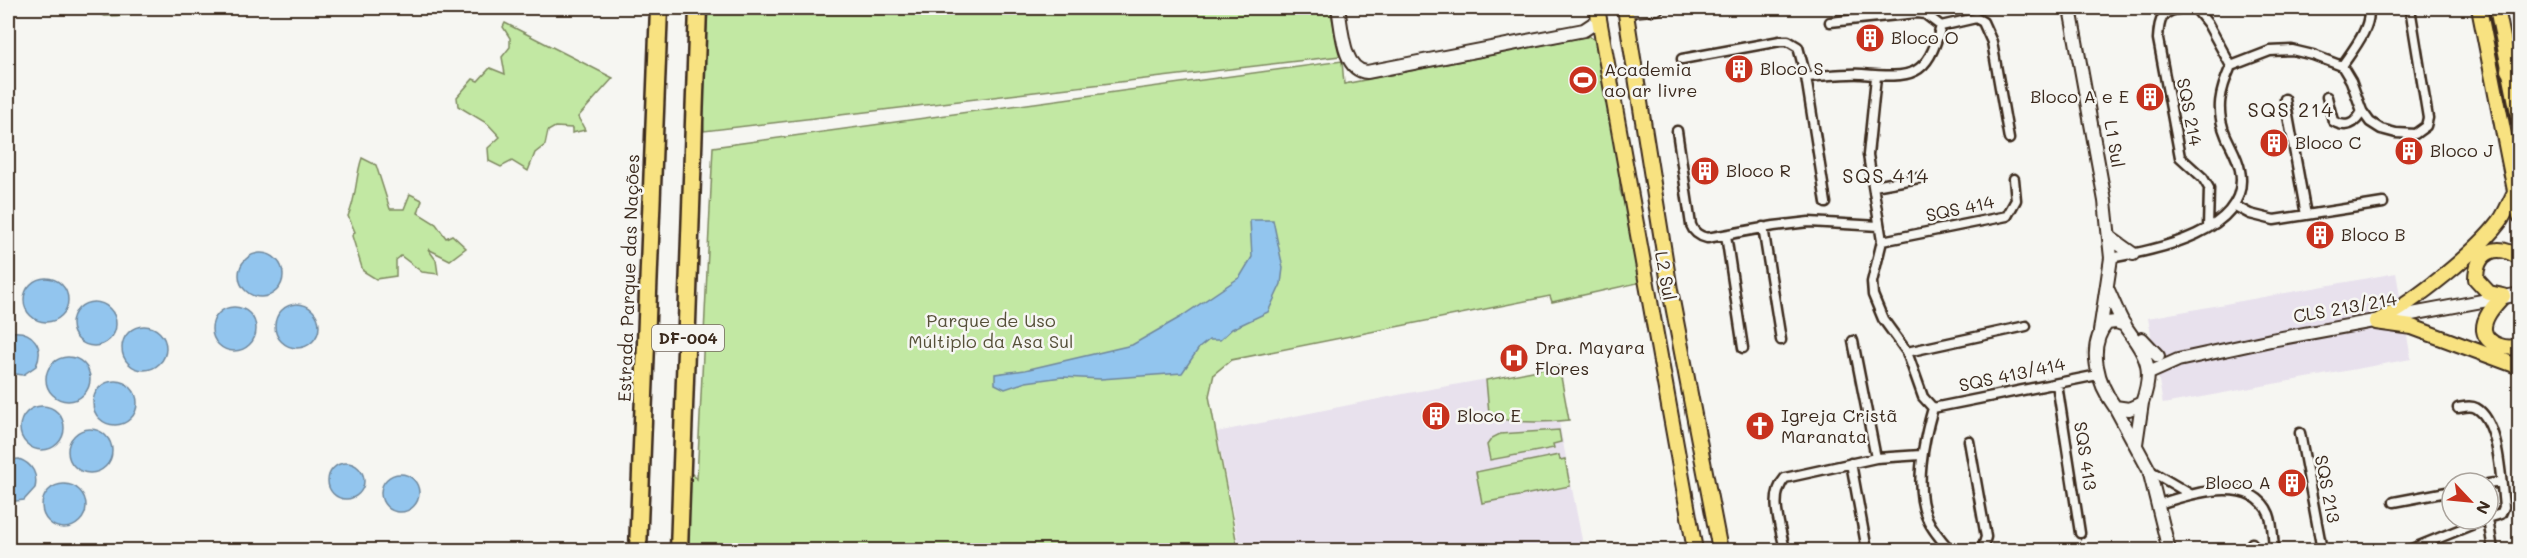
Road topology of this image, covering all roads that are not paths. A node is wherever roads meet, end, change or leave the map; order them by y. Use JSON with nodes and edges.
{"nodes":[{"id":1,"x":1338,"y":8,"type":"edge"},
{"id":2,"x":1623,"y":8,"type":"edge"},
{"id":3,"x":1657,"y":8,"type":"edge"},
{"id":4,"x":2070,"y":8,"type":"edge"},
{"id":5,"x":2183,"y":8,"type":"edge"},
{"id":6,"x":2195,"y":8,"type":"edge"},
{"id":7,"x":2368,"y":8,"type":"edge"},
{"id":8,"x":2410,"y":8,"type":"edge"},
{"id":9,"x":2479,"y":8,"type":"edge"},
{"id":10,"x":2497,"y":8,"type":"edge"},
{"id":11,"x":696,"y":10,"type":"edge"},
{"id":12,"x":661,"y":12,"type":"edge"},
{"id":13,"x":1598,"y":14,"type":"edge"},
{"id":14,"x":1830,"y":22,"type":"dead end"},
{"id":15,"x":1941,"y":26,"type":"junction"},
{"id":16,"x":1584,"y":30,"type":"junction"},
{"id":17,"x":1603,"y":39,"type":"junction"},
{"id":18,"x":2520,"y":50,"type":"edge"},
{"id":19,"x":1682,"y":59,"type":"dead end"},
{"id":20,"x":2231,"y":66,"type":"junction"},
{"id":21,"x":2342,"y":66,"type":"junction"},
{"id":22,"x":2509,"y":70,"type":"junction"},
{"id":23,"x":1806,"y":76,"type":"junction"},
{"id":24,"x":1876,"y":77,"type":"junction"},
{"id":25,"x":1637,"y":82,"type":"junction"},
{"id":26,"x":1612,"y":87,"type":"junction"},
{"id":27,"x":2327,"y":97,"type":"dead end"},
{"id":28,"x":2285,"y":99,"type":"dead end"},
{"id":29,"x":2361,"y":111,"type":"junction"},
{"id":30,"x":2520,"y":123,"type":"edge"},
{"id":31,"x":1677,"y":131,"type":"dead end"},
{"id":32,"x":2008,"y":139,"type":"dead end"},
{"id":33,"x":1919,"y":178,"type":"dead end"},
{"id":34,"x":2014,"y":179,"type":"dead end"},
{"id":35,"x":1874,"y":186,"type":"junction"},
{"id":36,"x":2515,"y":192,"type":"junction"},
{"id":37,"x":1826,"y":202,"type":"dead end"},
{"id":38,"x":2383,"y":203,"type":"dead end"},
{"id":39,"x":2235,"y":206,"type":"junction"},
{"id":40,"x":2306,"y":215,"type":"junction"},
{"id":41,"x":2520,"y":216,"type":"edge"},
{"id":42,"x":1879,"y":226,"type":"junction"},
{"id":43,"x":1763,"y":228,"type":"junction"},
{"id":44,"x":2208,"y":228,"type":"junction"},
{"id":45,"x":1726,"y":235,"type":"junction"},
{"id":46,"x":2109,"y":237,"type":"junction"},
{"id":47,"x":1882,"y":241,"type":"junction"},
{"id":48,"x":2133,"y":254,"type":"junction"},
{"id":49,"x":2111,"y":258,"type":"junction"},
{"id":50,"x":2520,"y":258,"type":"edge"},
{"id":51,"x":2107,"y":287,"type":"junction"},
{"id":52,"x":2520,"y":294,"type":"edge"},
{"id":53,"x":2503,"y":296,"type":"junction"},
{"id":54,"x":2122,"y":320,"type":"junction"},
{"id":55,"x":2377,"y":321,"type":"junction"},
{"id":56,"x":2026,"y":326,"type":"dead end"},
{"id":57,"x":2100,"y":331,"type":"junction"},
{"id":58,"x":1781,"y":340,"type":"dead end"},
{"id":59,"x":1853,"y":341,"type":"dead end"},
{"id":60,"x":2520,"y":345,"type":"edge"},
{"id":61,"x":1743,"y":348,"type":"dead end"},
{"id":62,"x":1907,"y":352,"type":"junction"},
{"id":63,"x":2145,"y":354,"type":"junction"},
{"id":64,"x":2158,"y":356,"type":"junction"},
{"id":65,"x":2178,"y":360,"type":"junction"},
{"id":66,"x":2520,"y":367,"type":"edge"},
{"id":67,"x":2153,"y":371,"type":"junction"},
{"id":68,"x":2098,"y":375,"type":"junction"},
{"id":69,"x":2057,"y":384,"type":"junction"},
{"id":70,"x":2115,"y":407,"type":"junction"},
{"id":71,"x":1933,"y":408,"type":"junction"},
{"id":72,"x":2457,"y":408,"type":"dead end"},
{"id":73,"x":2141,"y":410,"type":"junction"},
{"id":74,"x":2300,"y":433,"type":"dead end"},
{"id":75,"x":1969,"y":441,"type":"dead end"},
{"id":76,"x":2136,"y":444,"type":"junction"},
{"id":77,"x":1921,"y":455,"type":"junction"},
{"id":78,"x":1876,"y":458,"type":"junction"},
{"id":79,"x":1851,"y":463,"type":"junction"},
{"id":80,"x":2149,"y":470,"type":"junction"},
{"id":81,"x":2501,"y":482,"type":"joint"},
{"id":82,"x":2440,"y":493,"type":"edge"},
{"id":83,"x":2190,"y":494,"type":"junction"},
{"id":84,"x":2394,"y":502,"type":"dead end"},
{"id":85,"x":2159,"y":504,"type":"junction"},
{"id":86,"x":2500,"y":514,"type":"edge"},
{"id":87,"x":2457,"y":531,"type":"edge"},
{"id":88,"x":2489,"y":531,"type":"edge"},
{"id":89,"x":2080,"y":533,"type":"dead end"},
{"id":90,"x":641,"y":550,"type":"edge"},
{"id":91,"x":679,"y":550,"type":"edge"},
{"id":92,"x":1695,"y":550,"type":"edge"},
{"id":93,"x":1719,"y":550,"type":"edge"},
{"id":94,"x":1785,"y":550,"type":"edge"},
{"id":95,"x":1867,"y":550,"type":"edge"},
{"id":96,"x":1950,"y":550,"type":"edge"},
{"id":97,"x":1982,"y":550,"type":"edge"},
{"id":98,"x":2169,"y":550,"type":"edge"},
{"id":99,"x":2274,"y":550,"type":"edge"},
{"id":100,"x":2322,"y":550,"type":"edge"},
{"id":101,"x":2409,"y":550,"type":"edge"},
{"id":102,"x":2493,"y":550,"type":"edge"}],
"edges":[{"from":1,"to":16,"type":"street"},
{"from":2,"to":3,"type":"street"},
{"from":2,"to":25,"type":"main road","name":"L2 Sul"},
{"from":4,"to":46,"type":"street","name":"L1 Sul"},
{"from":5,"to":44,"type":"street","name":"SQS 214"},
{"from":6,"to":20,"type":"street"},
{"from":7,"to":21,"type":"street"},
{"from":8,"to":29,"type":"street"},
{"from":9,"to":36,"type":"main road"},
{"from":10,"to":22,"type":"main road"},
{"from":11,"to":91,"type":"highway","number":"DF-004"},
{"from":12,"to":90,"type":"highway","name":"Estrada Parque das Nações","number":"DF-004"},
{"from":13,"to":16,"type":"street"},
{"from":13,"to":17,"type":"main road","name":"L2 Sul"},
{"from":14,"to":15,"type":"street"},
{"from":15,"to":24,"type":"street"},
{"from":15,"to":32,"type":"street"},
{"from":16,"to":17,"type":"street"},
{"from":17,"to":26,"type":"main road","name":"L2 Sul"},
{"from":18,"to":22,"type":"highway"},
{"from":19,"to":23,"type":"street"},
{"from":20,"to":21,"type":"street"},
{"from":20,"to":39,"type":"street","name":"SQS 214"},
{"from":21,"to":29,"type":"street"},
{"from":22,"to":30,"type":"main road"},
{"from":23,"to":24,"type":"street"},
{"from":23,"to":37,"type":"street"},
{"from":24,"to":35,"type":"street"},
{"from":25,"to":26,"type":"main road"},
{"from":25,"to":93,"type":"main road","name":"L2 Sul"},
{"from":26,"to":92,"type":"main road","name":"L2 Sul"},
{"from":27,"to":29,"type":"street"},
{"from":28,"to":40,"type":"street"},
{"from":31,"to":45,"type":"street"},
{"from":33,"to":35,"type":"street"},
{"from":34,"to":47,"type":"street","name":"SQS 414"},
{"from":35,"to":42,"type":"street"},
{"from":36,"to":41,"type":"main road"},
{"from":36,"to":55,"type":"main road"},
{"from":38,"to":40,"type":"street"},
{"from":39,"to":40,"type":"street"},
{"from":39,"to":44,"type":"street"},
{"from":42,"to":43,"type":"street"},
{"from":42,"to":47,"type":"street"},
{"from":43,"to":45,"type":"street"},
{"from":43,"to":58,"type":"street"},
{"from":44,"to":48,"type":"street"},
{"from":45,"to":61,"type":"street"},
{"from":46,"to":48,"type":"street"},
{"from":46,"to":49,"type":"street","name":"L1 Sul"},
{"from":47,"to":62,"type":"street"},
{"from":48,"to":49,"type":"street"},
{"from":49,"to":51,"type":"street","name":"L1 Sul"},
{"from":50,"to":53,"type":"main road"},
{"from":51,"to":54,"type":"street"},
{"from":51,"to":57,"type":"street","name":"L1 Sul"},
{"from":52,"to":53,"type":"street","name":"CLS 213/214"},
{"from":53,"to":55,"type":"street","name":"CLS 213/214"},
{"from":53,"to":60,"type":"main road"},
{"from":54,"to":57,"type":"street"},
{"from":54,"to":63,"type":"street"},
{"from":54,"to":64,"type":"street"},
{"from":55,"to":65,"type":"street","name":"CLS 213/214"},
{"from":55,"to":66,"type":"main road"},
{"from":56,"to":62,"type":"street"},
{"from":57,"to":68,"type":"street","name":"L1 Sul"},
{"from":59,"to":78,"type":"street"},
{"from":62,"to":71,"type":"street"},
{"from":63,"to":64,"type":"street","name":"CLS 213/214"},
{"from":63,"to":67,"type":"street"},
{"from":64,"to":65,"type":"street","name":"CLS 213/214"},
{"from":65,"to":67,"type":"street","name":"CLS 213/214"},
{"from":67,"to":73,"type":"street"},
{"from":68,"to":69,"type":"street","name":"SQS 413/414"},
{"from":68,"to":70,"type":"street"},
{"from":69,"to":71,"type":"street","name":"SQS 413/414"},
{"from":69,"to":89,"type":"street","name":"SQS 413"},
{"from":70,"to":73,"type":"street"},
{"from":70,"to":76,"type":"street"},
{"from":71,"to":77,"type":"street"},
{"from":72,"to":81,"type":"street"},
{"from":73,"to":76,"type":"street"},
{"from":74,"to":100,"type":"street","name":"SQS 213"},
{"from":75,"to":97,"type":"street"},
{"from":76,"to":80,"type":"street"},
{"from":77,"to":78,"type":"street"},
{"from":77,"to":96,"type":"street"},
{"from":78,"to":79,"type":"street"},
{"from":79,"to":94,"type":"street"},
{"from":79,"to":95,"type":"street"},
{"from":80,"to":83,"type":"street"},
{"from":80,"to":85,"type":"street"},
{"from":81,"to":86,"type":"street"},
{"from":82,"to":84,"type":"street"},
{"from":83,"to":85,"type":"street"},
{"from":83,"to":99,"type":"street"},
{"from":85,"to":98,"type":"street"},
{"from":87,"to":101,"type":"street"},
{"from":88,"to":102,"type":"street"}]}
